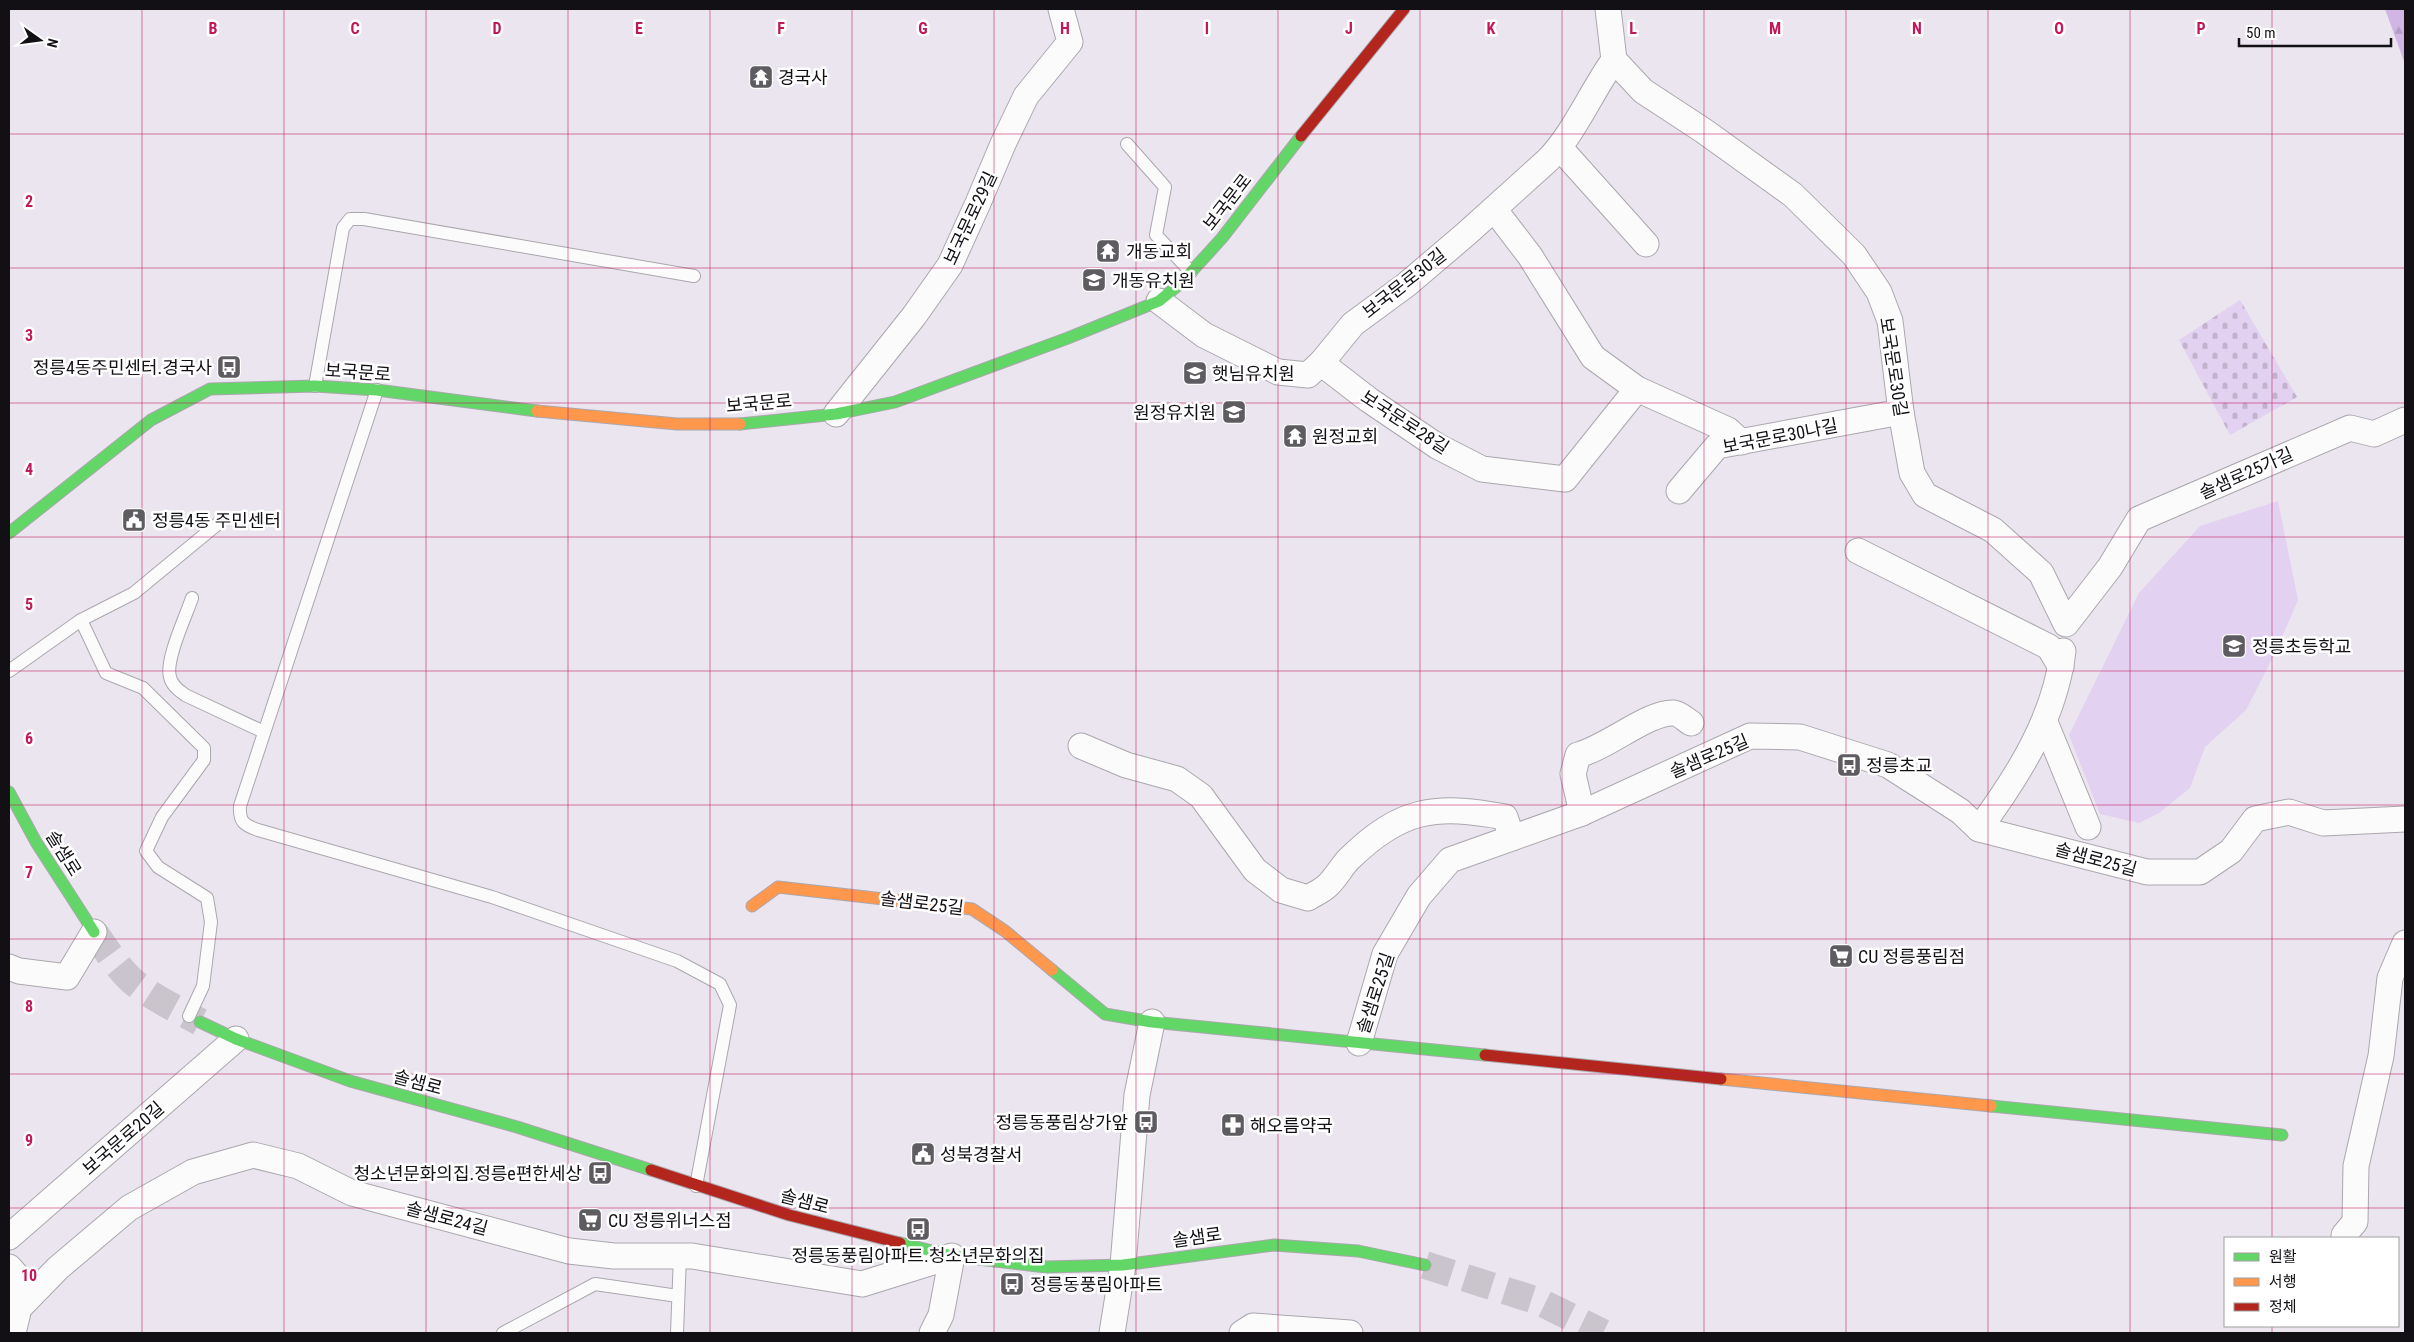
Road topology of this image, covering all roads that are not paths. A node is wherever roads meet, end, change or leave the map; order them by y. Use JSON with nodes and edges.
{"nodes":[{"id":1,"x":1061,"y":9,"type":"edge"},
{"id":2,"x":1404,"y":9,"type":"edge"},
{"id":3,"x":1608,"y":9,"type":"edge"},
{"id":4,"x":1614,"y":60,"type":"junction"},
{"id":5,"x":1127,"y":144,"type":"dead end"},
{"id":6,"x":1560,"y":148,"type":"junction"},
{"id":7,"x":1494,"y":209,"type":"junction"},
{"id":8,"x":1646,"y":244,"type":"dead end"},
{"id":9,"x":1191,"y":272,"type":"junction"},
{"id":10,"x":694,"y":276,"type":"dead end"},
{"id":11,"x":1159,"y":301,"type":"junction"},
{"id":12,"x":1321,"y":363,"type":"junction"},
{"id":13,"x":315,"y":386,"type":"junction"},
{"id":14,"x":1637,"y":389,"type":"junction"},
{"id":15,"x":377,"y":390,"type":"junction"},
{"id":16,"x":1901,"y":412,"type":"junction"},
{"id":17,"x":836,"y":414,"type":"junction"},
{"id":18,"x":2405,"y":420,"type":"edge"},
{"id":19,"x":1740,"y":442,"type":"junction"},
{"id":20,"x":1679,"y":491,"type":"dead end"},
{"id":21,"x":220,"y":522,"type":"dead end"},
{"id":22,"x":9,"y":533,"type":"edge"},
{"id":23,"x":1858,"y":550,"type":"dead end"},
{"id":24,"x":192,"y":598,"type":"dead end"},
{"id":25,"x":81,"y":620,"type":"junction"},
{"id":26,"x":2066,"y":624,"type":"junction"},
{"id":27,"x":2061,"y":667,"type":"junction"},
{"id":28,"x":9,"y":671,"type":"edge"},
{"id":29,"x":2045,"y":722,"type":"junction"},
{"id":30,"x":1691,"y":723,"type":"dead end"},
{"id":31,"x":264,"y":732,"type":"junction"},
{"id":32,"x":1081,"y":746,"type":"dead end"},
{"id":33,"x":9,"y":792,"type":"edge"},
{"id":34,"x":1582,"y":813,"type":"junction"},
{"id":35,"x":2405,"y":819,"type":"edge"},
{"id":36,"x":2088,"y":827,"type":"dead end"},
{"id":37,"x":1979,"y":829,"type":"junction"},
{"id":38,"x":1512,"y":838,"type":"junction"},
{"id":39,"x":752,"y":906,"type":"dead end"},
{"id":40,"x":94,"y":932,"type":"joint"},
{"id":41,"x":2405,"y":943,"type":"edge"},
{"id":42,"x":9,"y":967,"type":"edge"},
{"id":43,"x":2398,"y":980,"type":"edge"},
{"id":44,"x":195,"y":1019,"type":"joint"},
{"id":45,"x":1152,"y":1022,"type":"junction"},
{"id":46,"x":236,"y":1039,"type":"junction"},
{"id":47,"x":1359,"y":1043,"type":"junction"},
{"id":48,"x":2282,"y":1135,"type":"dead end"},
{"id":49,"x":696,"y":1186,"type":"junction"},
{"id":50,"x":2344,"y":1235,"type":"dead end"},
{"id":51,"x":9,"y":1237,"type":"edge"},
{"id":52,"x":680,"y":1256,"type":"junction"},
{"id":53,"x":952,"y":1256,"type":"junction"},
{"id":54,"x":1123,"y":1265,"type":"junction"},
{"id":55,"x":1425,"y":1265,"type":"tunnel mouth"},
{"id":56,"x":9,"y":1267,"type":"edge"},
{"id":57,"x":678,"y":1296,"type":"junction"},
{"id":58,"x":19,"y":1308,"type":"junction"},
{"id":59,"x":1291,"y":1331,"type":"edge"},
{"id":60,"x":13,"y":1333,"type":"edge"},
{"id":61,"x":503,"y":1333,"type":"edge"},
{"id":62,"x":677,"y":1333,"type":"edge"},
{"id":63,"x":932,"y":1333,"type":"edge"},
{"id":64,"x":1112,"y":1333,"type":"edge"},
{"id":65,"x":1242,"y":1333,"type":"edge"},
{"id":66,"x":1350,"y":1333,"type":"edge"}],
"edges":[{"from":1,"to":17,"type":"street","name":"보국문로29길"},
{"from":2,"to":9,"type":"street","name":"보국문로"},
{"from":3,"to":4,"type":"street"},
{"from":4,"to":6,"type":"street","name":"보국문로30길"},
{"from":4,"to":16,"type":"street","name":"보국문로30길"},
{"from":5,"to":9,"type":"lane"},
{"from":6,"to":7,"type":"street","name":"보국문로30길"},
{"from":6,"to":8,"type":"street"},
{"from":7,"to":12,"type":"street","name":"보국문로30길"},
{"from":7,"to":14,"type":"street"},
{"from":9,"to":11,"type":"street","name":"보국문로"},
{"from":10,"to":13,"type":"lane"},
{"from":11,"to":12,"type":"street"},
{"from":11,"to":17,"type":"street","name":"보국문로"},
{"from":12,"to":14,"type":"street","name":"보국문로28길"},
{"from":13,"to":15,"type":"street","name":"보국문로"},
{"from":13,"to":22,"type":"street","name":"보국문로"},
{"from":14,"to":19,"type":"street"},
{"from":15,"to":17,"type":"street","name":"보국문로"},
{"from":15,"to":31,"type":"lane"},
{"from":16,"to":19,"type":"street","name":"보국문로30나길"},
{"from":16,"to":26,"type":"street","name":"보국문로30길"},
{"from":18,"to":26,"type":"street","name":"솔샘로25가길"},
{"from":19,"to":20,"type":"street","name":"보국문로30나길"},
{"from":21,"to":25,"type":"lane"},
{"from":23,"to":27,"type":"street"},
{"from":24,"to":31,"type":"lane"},
{"from":25,"to":28,"type":"lane"},
{"from":25,"to":44,"type":"lane"},
{"from":26,"to":27,"type":"street"},
{"from":27,"to":29,"type":"street"},
{"from":29,"to":36,"type":"street"},
{"from":29,"to":37,"type":"street"},
{"from":30,"to":34,"type":"street"},
{"from":31,"to":49,"type":"lane"},
{"from":32,"to":38,"type":"street"},
{"from":33,"to":40,"type":"street","name":"솔샘로"},
{"from":34,"to":37,"type":"street","name":"솔샘로25길"},
{"from":34,"to":38,"type":"street","name":"솔샘로25길"},
{"from":35,"to":37,"type":"street","name":"솔샘로25길"},
{"from":38,"to":47,"type":"street","name":"솔샘로25길"},
{"from":39,"to":45,"type":"street","name":"솔샘로25길"},
{"from":40,"to":42,"type":"street"},
{"from":41,"to":43,"type":"street"},
{"from":43,"to":50,"type":"street"},
{"from":44,"to":46,"type":"street","name":"솔샘로"},
{"from":45,"to":47,"type":"street","name":"솔샘로25길"},
{"from":45,"to":54,"type":"street"},
{"from":46,"to":49,"type":"street","name":"솔샘로"},
{"from":46,"to":51,"type":"street","name":"보국문로20길"},
{"from":47,"to":48,"type":"street"},
{"from":49,"to":53,"type":"street","name":"솔샘로"},
{"from":52,"to":53,"type":"street","name":"솔샘로24길"},
{"from":52,"to":57,"type":"lane"},
{"from":52,"to":58,"type":"street","name":"솔샘로24길"},
{"from":53,"to":54,"type":"street","name":"솔샘로"},
{"from":53,"to":63,"type":"street"},
{"from":54,"to":55,"type":"street","name":"솔샘로"},
{"from":54,"to":64,"type":"street"},
{"from":56,"to":58,"type":"street"},
{"from":57,"to":61,"type":"lane"},
{"from":57,"to":62,"type":"lane"},
{"from":58,"to":60,"type":"street"},
{"from":59,"to":65,"type":"street"},
{"from":59,"to":66,"type":"street"}]}
